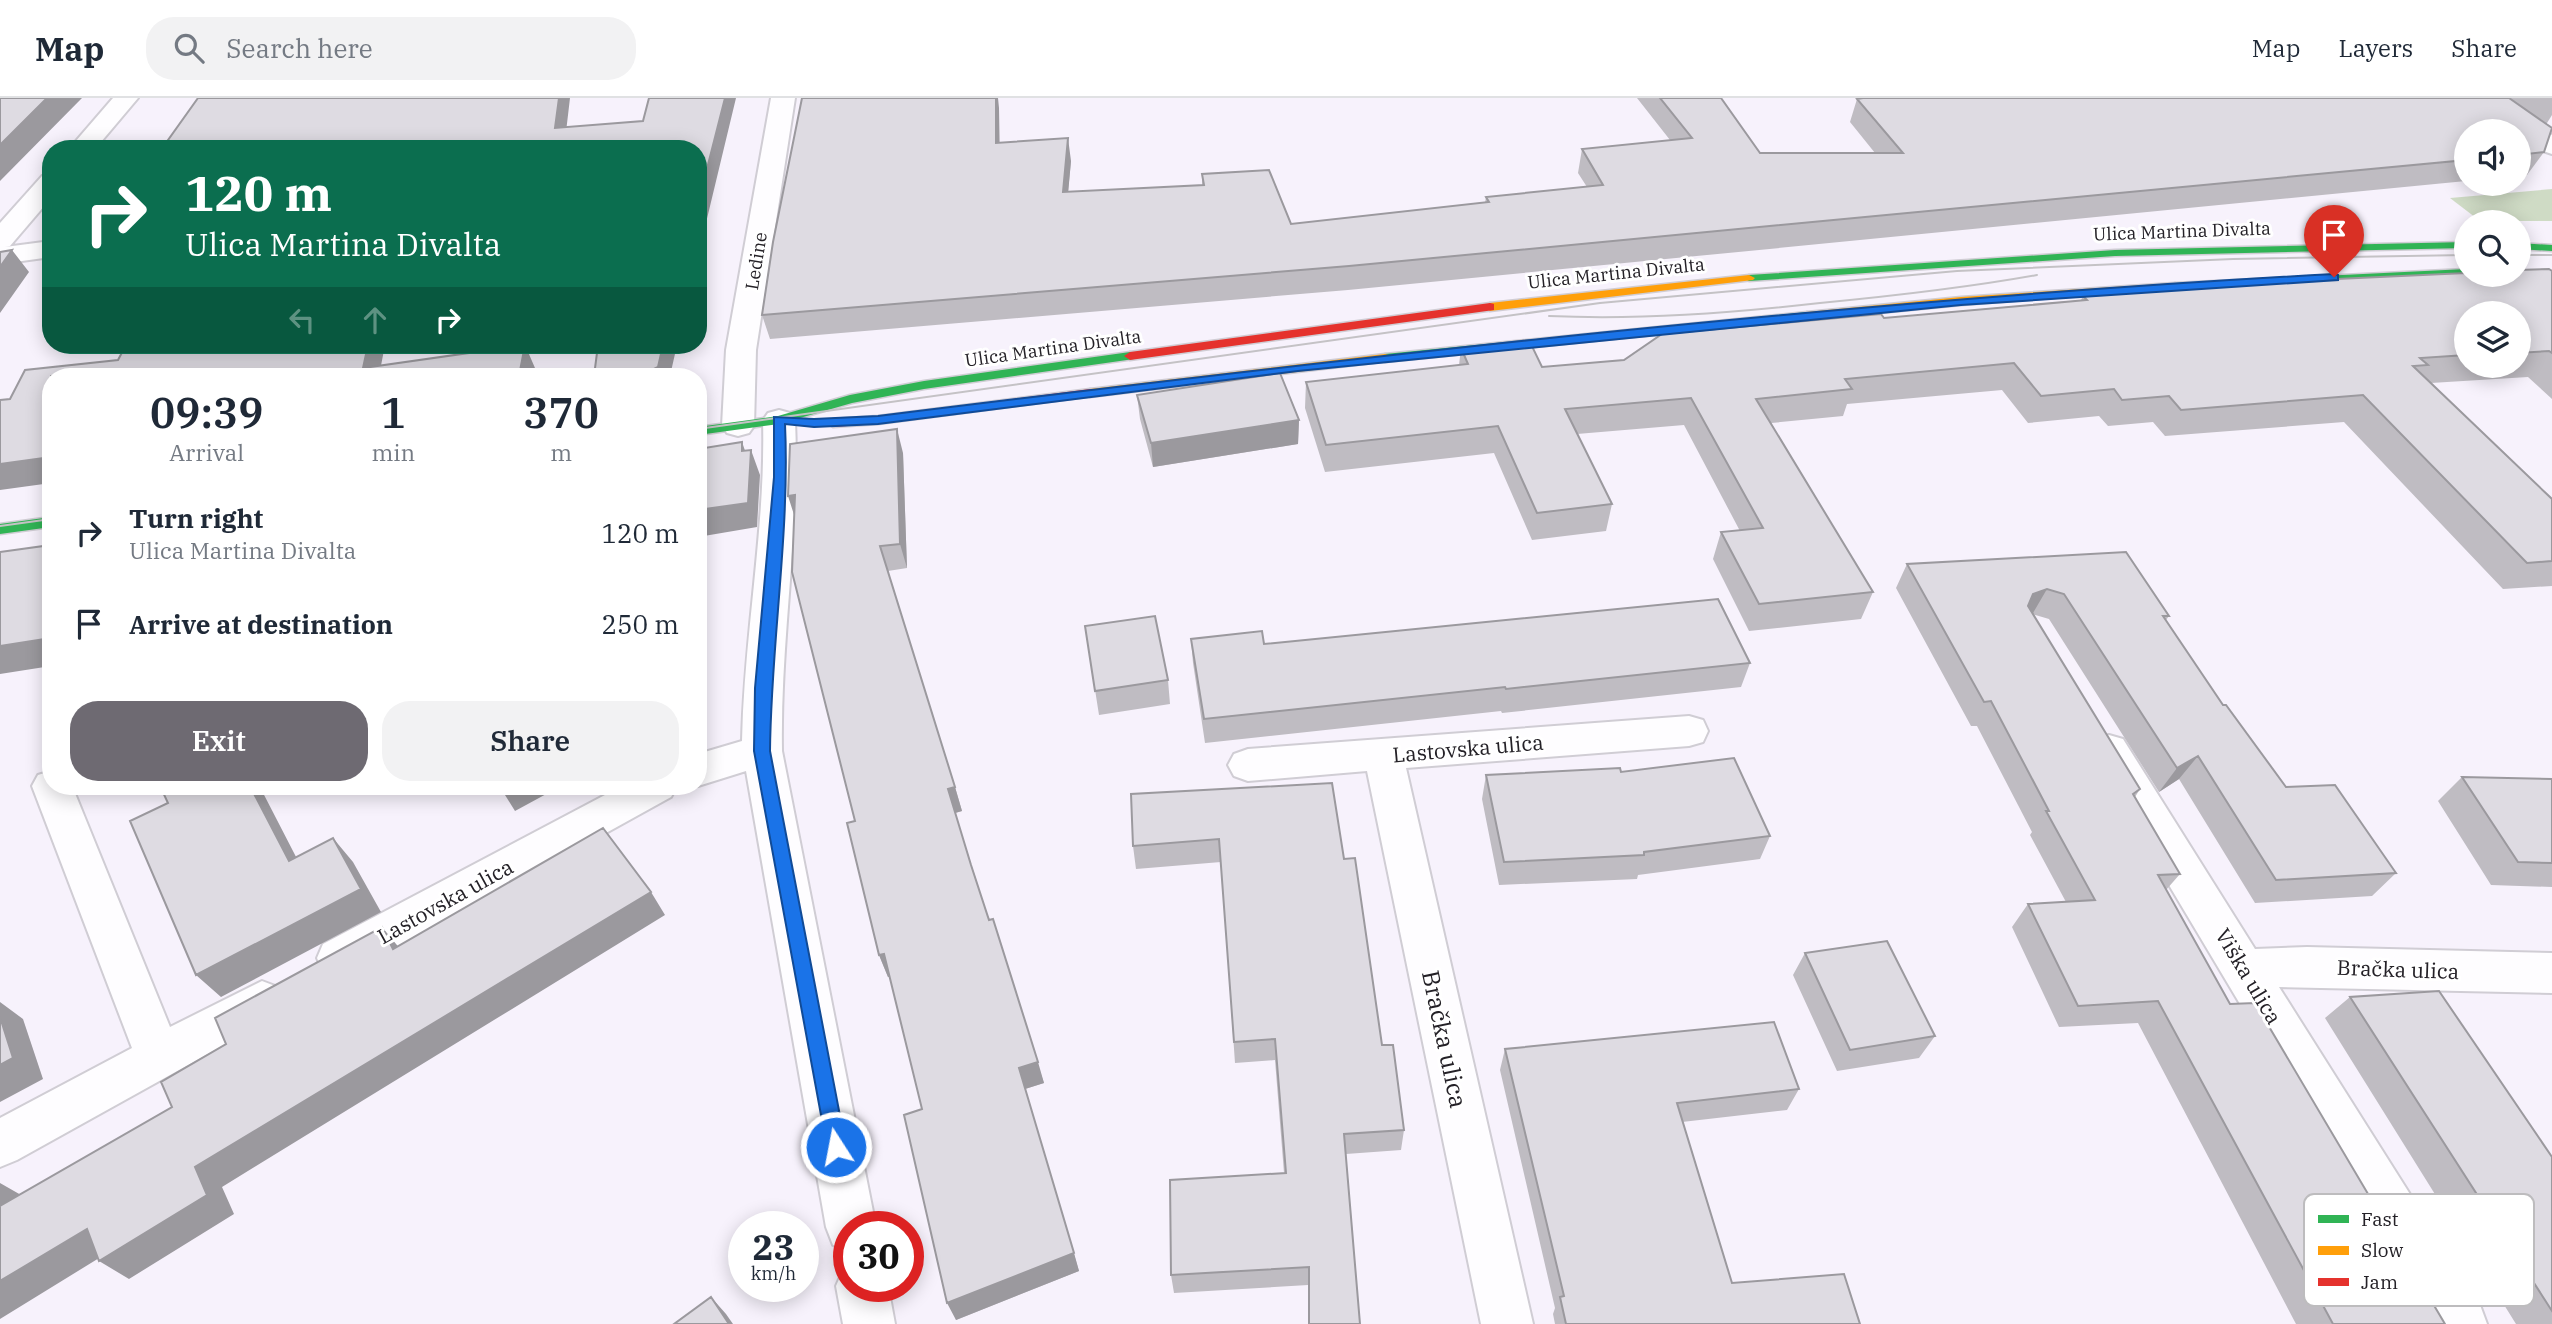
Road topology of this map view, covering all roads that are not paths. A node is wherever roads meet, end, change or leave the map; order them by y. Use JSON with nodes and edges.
{"nodes":[{"id":1,"x":125,"y":98,"type":"edge"},
{"id":2,"x":783,"y":98,"type":"edge"},
{"id":3,"x":2477,"y":98,"type":"edge"},
{"id":4,"x":88,"y":140,"type":"edge"},
{"id":5,"x":2552,"y":146,"type":"edge"},
{"id":6,"x":42,"y":192,"type":"edge"},
{"id":7,"x":0,"y":240,"type":"edge"},
{"id":8,"x":2454,"y":245,"type":"edge"},
{"id":9,"x":2531,"y":247,"type":"edge"},
{"id":10,"x":2552,"y":248,"type":"edge"},
{"id":11,"x":42,"y":250,"type":"edge"},
{"id":12,"x":0,"y":256,"type":"edge"},
{"id":13,"x":2454,"y":272,"type":"edge"},
{"id":14,"x":779,"y":420,"type":"junction"},
{"id":15,"x":738,"y":426,"type":"junction"},
{"id":16,"x":707,"y":430,"type":"edge"},
{"id":17,"x":42,"y":523,"type":"edge"},
{"id":18,"x":0,"y":529,"type":"edge"},
{"id":19,"x":2092,"y":722,"type":"edge"},
{"id":20,"x":1689,"y":730,"type":"dead end"},
{"id":21,"x":762,"y":751,"type":"junction"},
{"id":22,"x":1383,"y":755,"type":"junction"},
{"id":23,"x":1248,"y":765,"type":"dead end"},
{"id":24,"x":707,"y":767,"type":"edge"},
{"id":25,"x":55,"y":795,"type":"edge"},
{"id":26,"x":640,"y":795,"type":"edge"},
{"id":27,"x":2245,"y":970,"type":"junction"},
{"id":28,"x":2552,"y":973,"type":"edge"},
{"id":29,"x":159,"y":1057,"type":"junction"},
{"id":30,"x":0,"y":1144,"type":"edge"},
{"id":31,"x":2382,"y":1194,"type":"edge"},
{"id":32,"x":848,"y":1211,"type":"edge"},
{"id":33,"x":865,"y":1302,"type":"edge"},
{"id":34,"x":2450,"y":1306,"type":"edge"},
{"id":35,"x":869,"y":1324,"type":"edge"},
{"id":36,"x":1507,"y":1324,"type":"edge"},
{"id":37,"x":2461,"y":1324,"type":"edge"}],
"edges":[{"from":1,"to":4,"type":"street"},
{"from":2,"to":15,"type":"street","name":"Ledine"},
{"from":3,"to":5,"type":"street"},
{"from":6,"to":7,"type":"street"},
{"from":8,"to":14,"type":"street","name":"Ulica Martina Divalta"},
{"from":9,"to":10,"type":"street"},
{"from":11,"to":12,"type":"street"},
{"from":13,"to":14,"type":"street","name":"Ulica Martina Divalta"},
{"from":14,"to":15,"type":"street","name":"Ulica Martina Divalta"},
{"from":14,"to":21,"type":"street"},
{"from":15,"to":16,"type":"street","name":"Ulica Martina Divalta"},
{"from":17,"to":18,"type":"street"},
{"from":19,"to":27,"type":"street","name":"Viška ulica"},
{"from":20,"to":22,"type":"street","name":"Lastovska ulica"},
{"from":21,"to":24,"type":"street"},
{"from":21,"to":32,"type":"street"},
{"from":22,"to":23,"type":"street","name":"Lastovska ulica"},
{"from":22,"to":36,"type":"street","name":"Bračka ulica"},
{"from":25,"to":29,"type":"street"},
{"from":26,"to":29,"type":"street","name":"Lastovska ulica"},
{"from":27,"to":28,"type":"street","name":"Bračka ulica"},
{"from":27,"to":31,"type":"street","name":"Viška ulica"},
{"from":29,"to":30,"type":"street","name":"Lastovska ulica"},
{"from":33,"to":35,"type":"street"},
{"from":34,"to":37,"type":"street","name":"Viška ulica"}]}
